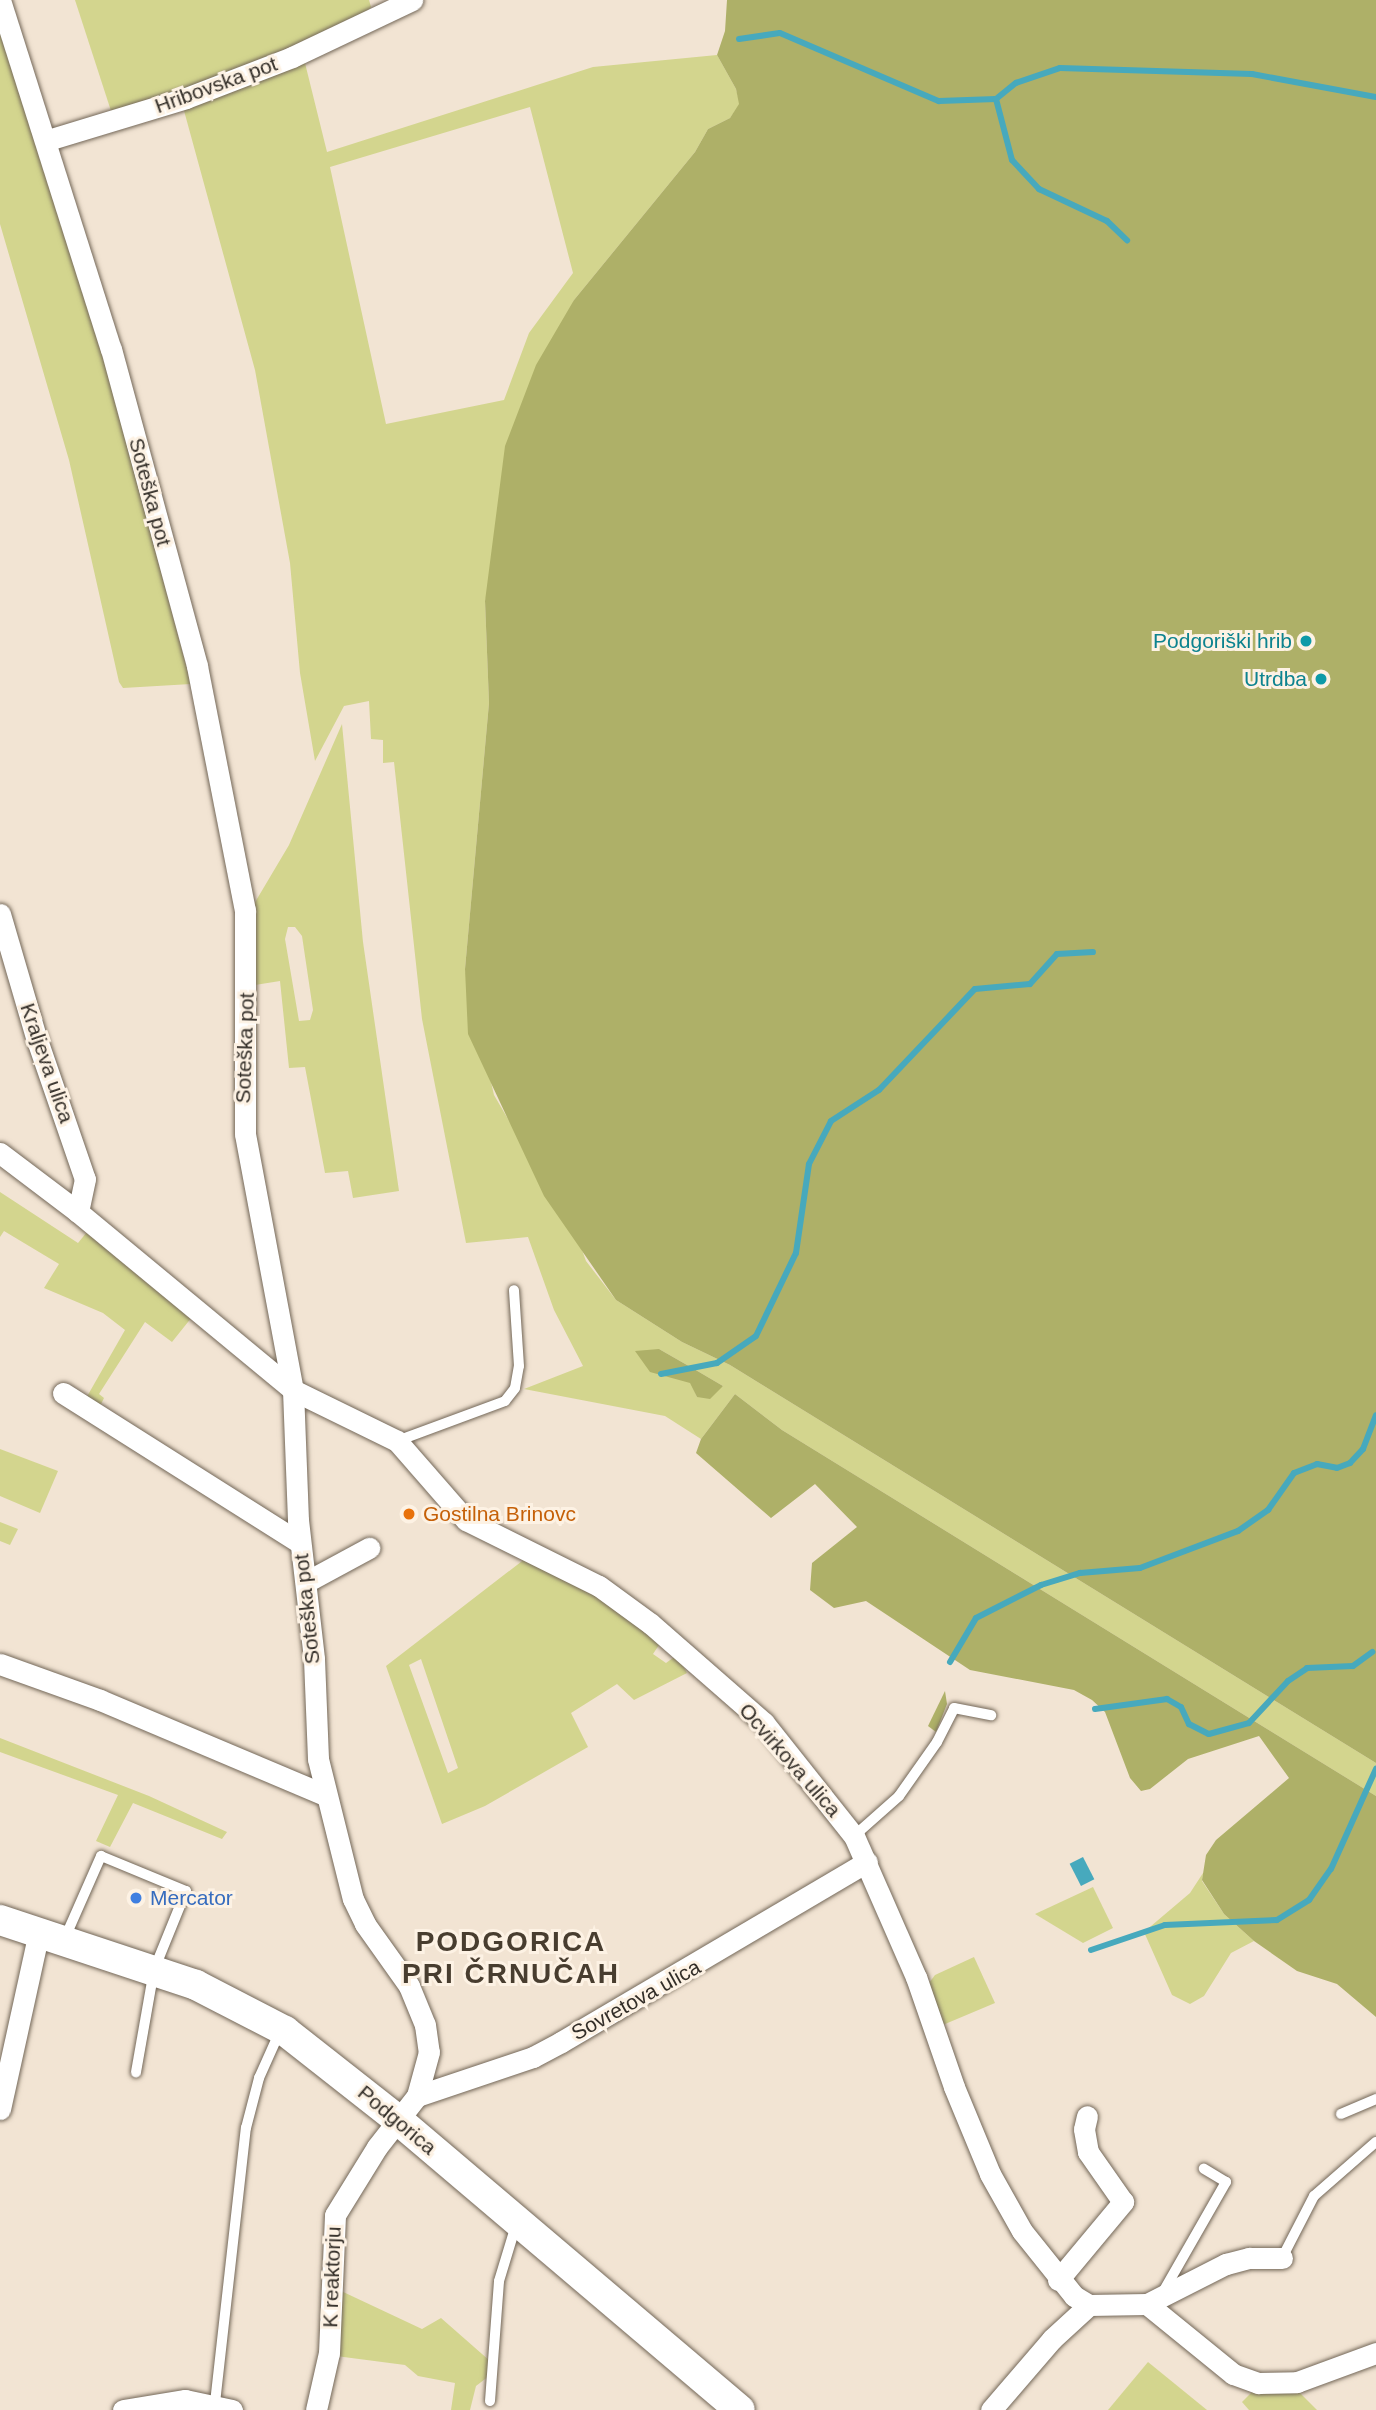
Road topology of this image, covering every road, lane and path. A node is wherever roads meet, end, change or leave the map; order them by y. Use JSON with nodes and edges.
{"nodes":[{"id":1,"x":0,"y":0,"type":"edge"},
{"id":2,"x":412,"y":0,"type":"edge"},
{"id":3,"x":377,"y":8,"type":"edge"},
{"id":4,"x":48,"y":140,"type":"junction"},
{"id":5,"x":0,"y":914,"type":"edge"},
{"id":6,"x":0,"y":1153,"type":"edge"},
{"id":7,"x":78,"y":1212,"type":"junction"},
{"id":8,"x":514,"y":1290,"type":"dead end"},
{"id":9,"x":293,"y":1390,"type":"junction"},
{"id":10,"x":63,"y":1393,"type":"dead end"},
{"id":11,"x":397,"y":1441,"type":"junction"},
{"id":12,"x":300,"y":1544,"type":"junction"},
{"id":13,"x":369,"y":1548,"type":"dead end"},
{"id":14,"x":306,"y":1582,"type":"junction"},
{"id":15,"x":0,"y":1664,"type":"edge"},
{"id":16,"x":991,"y":1715,"type":"dead end"},
{"id":17,"x":325,"y":1795,"type":"junction"},
{"id":18,"x":854,"y":1836,"type":"junction"},
{"id":19,"x":867,"y":1862,"type":"junction"},
{"id":20,"x":0,"y":1920,"type":"edge"},
{"id":21,"x":52,"y":1936,"type":"junction"},
{"id":22,"x":154,"y":1970,"type":"junction"},
{"id":23,"x":281,"y":2029,"type":"junction"},
{"id":24,"x":136,"y":2073,"type":"dead end"},
{"id":25,"x":417,"y":2096,"type":"junction"},
{"id":26,"x":1376,"y":2099,"type":"edge"},
{"id":27,"x":0,"y":2109,"type":"edge"},
{"id":28,"x":1341,"y":2114,"type":"dead end"},
{"id":29,"x":1087,"y":2116,"type":"dead end"},
{"id":30,"x":398,"y":2120,"type":"junction"},
{"id":31,"x":1376,"y":2142,"type":"edge"},
{"id":32,"x":1204,"y":2169,"type":"dead end"},
{"id":33,"x":517,"y":2222,"type":"junction"},
{"id":34,"x":1282,"y":2258,"type":"joint"},
{"id":35,"x":1058,"y":2280,"type":"junction"},
{"id":36,"x":1153,"y":2301,"type":"junction"},
{"id":37,"x":1089,"y":2305,"type":"junction"},
{"id":38,"x":1376,"y":2353,"type":"edge"},
{"id":39,"x":490,"y":2401,"type":"dead end"},
{"id":40,"x":223,"y":2406,"type":"edge"},
{"id":41,"x":315,"y":2409,"type":"edge"},
{"id":42,"x":123,"y":2410,"type":"edge"},
{"id":43,"x":740,"y":2410,"type":"edge"},
{"id":44,"x":991,"y":2410,"type":"edge"}],
"edges":[{"from":1,"to":4,"type":"street","name":"Soteška pot"},
{"from":2,"to":3,"type":"street","name":"Hribovska pot"},
{"from":3,"to":4,"type":"street","name":"Hribovska pot"},
{"from":4,"to":9,"type":"street","name":"Soteška pot"},
{"from":5,"to":7,"type":"street","name":"Kraljeva ulica"},
{"from":6,"to":7,"type":"street"},
{"from":7,"to":9,"type":"street"},
{"from":8,"to":11,"type":"lane"},
{"from":9,"to":11,"type":"street","name":"Ocvirkova ulica"},
{"from":9,"to":12,"type":"street","name":"Soteška pot"},
{"from":10,"to":12,"type":"street"},
{"from":11,"to":18,"type":"street","name":"Ocvirkova ulica"},
{"from":12,"to":14,"type":"street","name":"Soteška pot"},
{"from":13,"to":14,"type":"street"},
{"from":14,"to":17,"type":"street","name":"Soteška pot"},
{"from":15,"to":17,"type":"street"},
{"from":16,"to":18,"type":"lane"},
{"from":17,"to":25,"type":"street","name":"Soteška pot"},
{"from":18,"to":19,"type":"street","name":"Ocvirkova ulica"},
{"from":19,"to":25,"type":"street","name":"Sovretova ulica"},
{"from":19,"to":35,"type":"street","name":"Ocvirkova ulica"},
{"from":20,"to":21,"type":"main road","name":"Podgorica"},
{"from":21,"to":22,"type":"main road","name":"Podgorica"},
{"from":21,"to":22,"type":"lane"},
{"from":21,"to":27,"type":"street"},
{"from":22,"to":23,"type":"main road","name":"Podgorica"},
{"from":22,"to":24,"type":"lane"},
{"from":23,"to":30,"type":"main road","name":"Podgorica"},
{"from":23,"to":40,"type":"lane"},
{"from":25,"to":30,"type":"street"},
{"from":26,"to":28,"type":"lane"},
{"from":29,"to":35,"type":"street"},
{"from":30,"to":33,"type":"main road","name":"Podgorica"},
{"from":30,"to":41,"type":"street","name":"K reaktorju"},
{"from":31,"to":34,"type":"lane"},
{"from":32,"to":36,"type":"lane"},
{"from":33,"to":39,"type":"lane"},
{"from":33,"to":43,"type":"main road","name":"Podgorica"},
{"from":34,"to":36,"type":"street"},
{"from":35,"to":37,"type":"street","name":"Ocvirkova ulica"},
{"from":36,"to":37,"type":"street"},
{"from":36,"to":38,"type":"street"},
{"from":37,"to":44,"type":"street"},
{"from":40,"to":42,"type":"street"}]}
